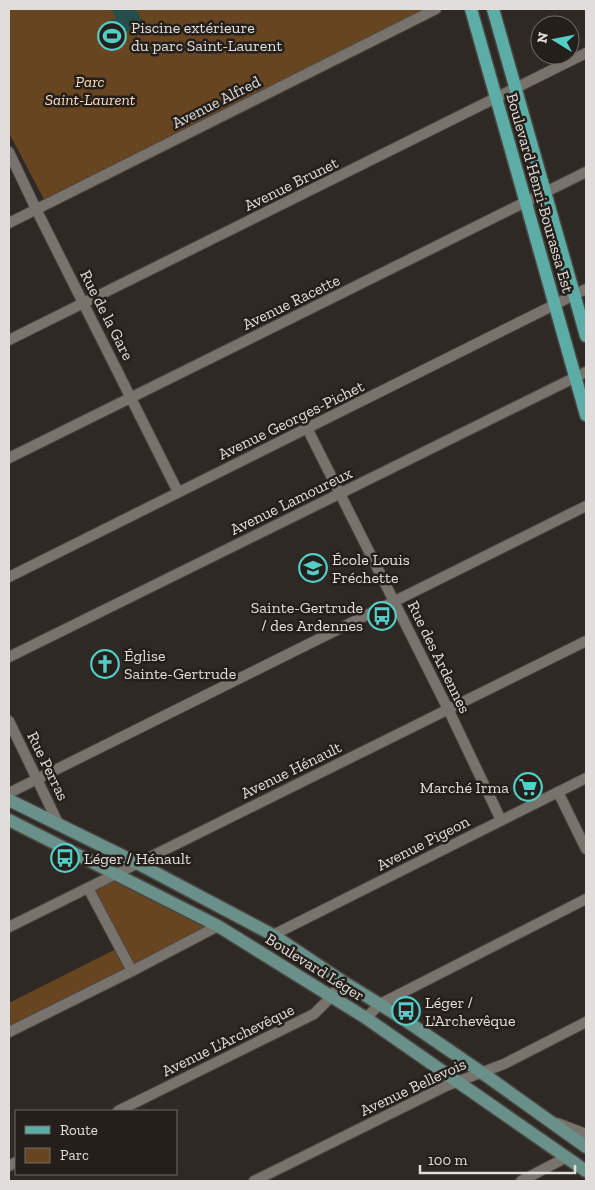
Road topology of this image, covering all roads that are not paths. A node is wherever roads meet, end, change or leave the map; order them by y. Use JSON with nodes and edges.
{"nodes":[{"id":1,"x":436,"y":9,"type":"edge"},
{"id":2,"x":471,"y":9,"type":"edge"},
{"id":3,"x":493,"y":9,"type":"edge"},
{"id":4,"x":586,"y":54,"type":"edge"},
{"id":5,"x":516,"y":88,"type":"junction"},
{"id":6,"x":496,"y":98,"type":"junction"},
{"id":7,"x":9,"y":152,"type":"edge"},
{"id":8,"x":586,"y":172,"type":"edge"},
{"id":9,"x":545,"y":192,"type":"junction"},
{"id":10,"x":526,"y":202,"type":"junction"},
{"id":11,"x":36,"y":209,"type":"junction"},
{"id":12,"x":9,"y":223,"type":"edge"},
{"id":13,"x":586,"y":289,"type":"edge"},
{"id":14,"x":574,"y":295,"type":"junction"},
{"id":15,"x":84,"y":303,"type":"junction"},
{"id":16,"x":555,"y":305,"type":"junction"},
{"id":17,"x":586,"y":336,"type":"edge"},
{"id":18,"x":9,"y":340,"type":"edge"},
{"id":19,"x":581,"y":375,"type":"edge"},
{"id":20,"x":131,"y":398,"type":"junction"},
{"id":21,"x":586,"y":415,"type":"edge"},
{"id":22,"x":308,"y":428,"type":"junction"},
{"id":23,"x":9,"y":458,"type":"edge"},
{"id":24,"x":178,"y":492,"type":"junction"},
{"id":25,"x":340,"y":493,"type":"junction"},
{"id":26,"x":586,"y":506,"type":"edge"},
{"id":27,"x":9,"y":577,"type":"edge"},
{"id":28,"x":394,"y":600,"type":"junction"},
{"id":29,"x":586,"y":641,"type":"edge"},
{"id":30,"x":9,"y":657,"type":"edge"},
{"id":31,"x":448,"y":709,"type":"junction"},
{"id":32,"x":9,"y":721,"type":"edge"},
{"id":33,"x":38,"y":778,"type":"junction"},
{"id":34,"x":586,"y":778,"type":"edge"},
{"id":35,"x":558,"y":792,"type":"junction"},
{"id":36,"x":9,"y":793,"type":"edge"},
{"id":37,"x":9,"y":800,"type":"edge"},
{"id":38,"x":9,"y":820,"type":"edge"},
{"id":39,"x":501,"y":820,"type":"junction"},
{"id":40,"x":60,"y":825,"type":"junction"},
{"id":41,"x":586,"y":849,"type":"edge"},
{"id":42,"x":137,"y":863,"type":"junction"},
{"id":43,"x":116,"y":874,"type":"junction"},
{"id":44,"x":88,"y":888,"type":"junction"},
{"id":45,"x":586,"y":899,"type":"edge"},
{"id":46,"x":218,"y":926,"type":"junction"},
{"id":47,"x":9,"y":927,"type":"edge"},
{"id":48,"x":273,"y":935,"type":"junction"},
{"id":49,"x":132,"y":971,"type":"junction"},
{"id":50,"x":342,"y":981,"type":"junction"},
{"id":51,"x":332,"y":996,"type":"junction"},
{"id":52,"x":380,"y":1004,"type":"junction"},
{"id":53,"x":366,"y":1018,"type":"junction"},
{"id":54,"x":586,"y":1022,"type":"edge"},
{"id":55,"x":9,"y":1032,"type":"edge"},
{"id":56,"x":481,"y":1072,"type":"junction"},
{"id":57,"x":457,"y":1082,"type":"junction"},
{"id":58,"x":120,"y":1110,"type":"edge"},
{"id":59,"x":545,"y":1119,"type":"junction"},
{"id":60,"x":586,"y":1134,"type":"edge"},
{"id":61,"x":586,"y":1147,"type":"edge"},
{"id":62,"x":567,"y":1157,"type":"junction"},
{"id":63,"x":586,"y":1171,"type":"edge"},
{"id":64,"x":254,"y":1181,"type":"edge"},
{"id":65,"x":521,"y":1181,"type":"edge"}],
"edges":[{"from":1,"to":11,"type":"street","name":"Avenue Alfred"},
{"from":2,"to":6,"type":"main road","name":"Boulevard Henri-Bourassa Est"},
{"from":3,"to":5,"type":"main road","name":"Boulevard Henri-Bourassa Est"},
{"from":4,"to":5,"type":"street","name":"Avenue Brunet"},
{"from":5,"to":6,"type":"street","name":"Avenue Brunet"},
{"from":5,"to":9,"type":"main road","name":"Boulevard Henri-Bourassa Est"},
{"from":6,"to":10,"type":"main road","name":"Boulevard Henri-Bourassa Est"},
{"from":6,"to":15,"type":"street","name":"Avenue Brunet"},
{"from":7,"to":11,"type":"street","name":"Rue de la Gare"},
{"from":8,"to":9,"type":"street","name":"Avenue Racette"},
{"from":9,"to":10,"type":"street","name":"Avenue Racette"},
{"from":9,"to":14,"type":"main road","name":"Boulevard Henri-Bourassa Est"},
{"from":10,"to":16,"type":"main road","name":"Boulevard Henri-Bourassa Est"},
{"from":10,"to":20,"type":"street","name":"Avenue Racette"},
{"from":11,"to":12,"type":"street","name":"Avenue Alfred"},
{"from":11,"to":15,"type":"street","name":"Rue de la Gare"},
{"from":13,"to":14,"type":"street","name":"Avenue Georges-Pichet"},
{"from":14,"to":16,"type":"street","name":"Avenue Georges-Pichet"},
{"from":14,"to":17,"type":"main road","name":"Boulevard Henri-Bourassa Est"},
{"from":15,"to":18,"type":"street","name":"Avenue Brunet"},
{"from":15,"to":20,"type":"street","name":"Rue de la Gare"},
{"from":16,"to":19,"type":"main road","name":"Boulevard Henri-Bourassa Est"},
{"from":16,"to":22,"type":"street","name":"Avenue Georges-Pichet"},
{"from":19,"to":21,"type":"main road","name":"Boulevard Henri-Bourassa Est"},
{"from":19,"to":25,"type":"street","name":"Avenue Lamoureux"},
{"from":20,"to":23,"type":"street","name":"Avenue Racette"},
{"from":20,"to":24,"type":"street","name":"Rue de la Gare"},
{"from":22,"to":24,"type":"street","name":"Avenue Georges-Pichet"},
{"from":22,"to":25,"type":"street","name":"Rue des Ardennes"},
{"from":24,"to":27,"type":"street","name":"Avenue Georges-Pichet"},
{"from":25,"to":28,"type":"street","name":"Rue des Ardennes"},
{"from":25,"to":30,"type":"street","name":"Avenue Lamoureux"},
{"from":26,"to":28,"type":"street"},
{"from":28,"to":31,"type":"street","name":"Rue des Ardennes"},
{"from":28,"to":33,"type":"street"},
{"from":29,"to":31,"type":"street","name":"Avenue Hénault"},
{"from":31,"to":39,"type":"street","name":"Rue des Ardennes"},
{"from":31,"to":42,"type":"street","name":"Avenue Hénault"},
{"from":32,"to":33,"type":"street","name":"Rue Perras"},
{"from":33,"to":36,"type":"street"},
{"from":33,"to":40,"type":"street","name":"Rue Perras"},
{"from":34,"to":35,"type":"street","name":"Avenue Pigeon"},
{"from":35,"to":39,"type":"street","name":"Avenue Pigeon"},
{"from":35,"to":41,"type":"street"},
{"from":37,"to":40,"type":"main road","name":"Boulevard Léger"},
{"from":38,"to":43,"type":"main road","name":"Boulevard Léger"},
{"from":39,"to":48,"type":"street","name":"Avenue Pigeon"},
{"from":40,"to":42,"type":"main road","name":"Boulevard Léger"},
{"from":42,"to":43,"type":"street","name":"Avenue Hénault"},
{"from":42,"to":48,"type":"main road","name":"Boulevard Léger"},
{"from":43,"to":44,"type":"street","name":"Avenue Hénault"},
{"from":43,"to":46,"type":"main road","name":"Boulevard Léger"},
{"from":44,"to":47,"type":"street","name":"Avenue Hénault"},
{"from":44,"to":49,"type":"street"},
{"from":45,"to":52,"type":"street"},
{"from":46,"to":49,"type":"street"},
{"from":46,"to":51,"type":"main road","name":"Boulevard Léger"},
{"from":48,"to":50,"type":"main road","name":"Boulevard Léger"},
{"from":49,"to":55,"type":"street"},
{"from":50,"to":51,"type":"street","name":"Avenue L'Archevêque"},
{"from":50,"to":52,"type":"main road","name":"Boulevard Léger"},
{"from":51,"to":53,"type":"main road","name":"Boulevard Léger"},
{"from":51,"to":58,"type":"street","name":"Avenue L'Archevêque"},
{"from":52,"to":53,"type":"street"},
{"from":52,"to":56,"type":"main road","name":"Boulevard Léger"},
{"from":53,"to":57,"type":"main road","name":"Boulevard Léger"},
{"from":54,"to":56,"type":"street","name":"Avenue Bellevois"},
{"from":56,"to":57,"type":"street","name":"Avenue Bellevois"},
{"from":56,"to":59,"type":"main road","name":"Boulevard Léger"},
{"from":57,"to":62,"type":"main road","name":"Boulevard Léger"},
{"from":57,"to":64,"type":"street","name":"Avenue Bellevois"},
{"from":59,"to":60,"type":"street","name":"Boulevard Léger"},
{"from":59,"to":61,"type":"main road","name":"Boulevard Léger"},
{"from":62,"to":63,"type":"main road","name":"Boulevard Léger"},
{"from":62,"to":65,"type":"street"}]}
